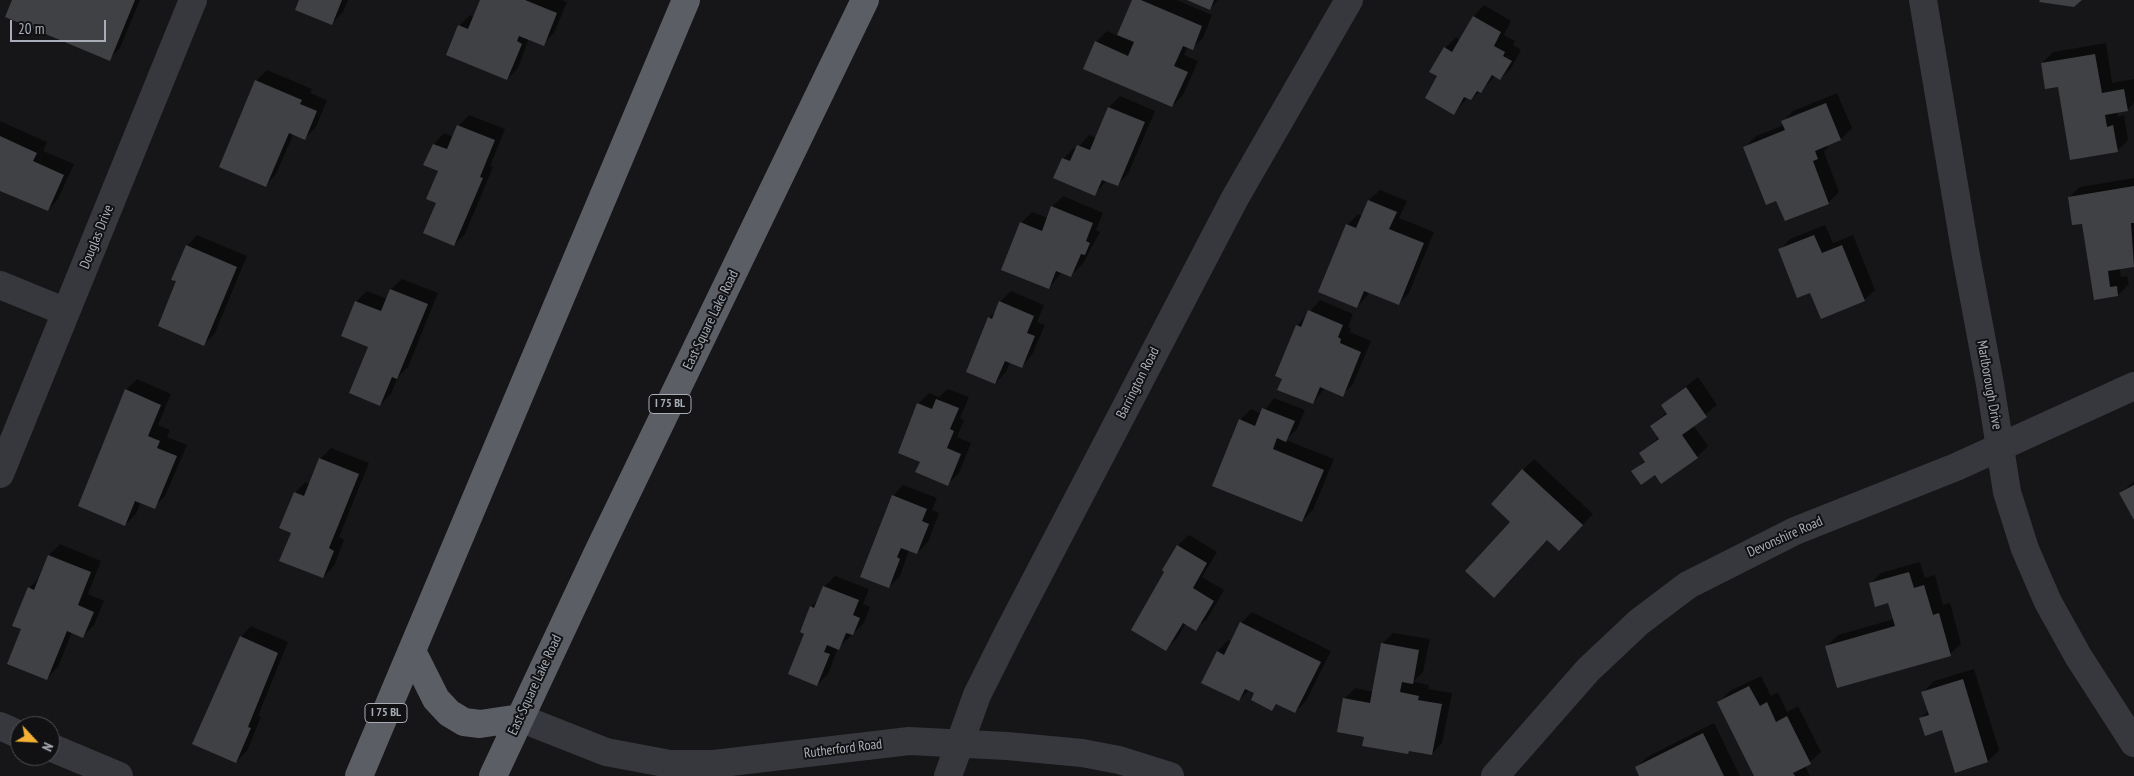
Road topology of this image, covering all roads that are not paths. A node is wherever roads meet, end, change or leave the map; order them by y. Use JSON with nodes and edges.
{"nodes":[{"id":1,"x":193,"y":0,"type":"edge"},
{"id":2,"x":686,"y":0,"type":"edge"},
{"id":3,"x":865,"y":0,"type":"edge"},
{"id":4,"x":1349,"y":0,"type":"edge"},
{"id":5,"x":1923,"y":0,"type":"edge"},
{"id":6,"x":0,"y":285,"type":"edge"},
{"id":7,"x":66,"y":312,"type":"junction"},
{"id":8,"x":2134,"y":386,"type":"edge"},
{"id":9,"x":2000,"y":447,"type":"junction"},
{"id":10,"x":0,"y":474,"type":"edge"},
{"id":11,"x":412,"y":651,"type":"junction"},
{"id":12,"x":520,"y":718,"type":"junction"},
{"id":13,"x":960,"y":743,"type":"junction"},
{"id":14,"x":2134,"y":743,"type":"edge"},
{"id":15,"x":60,"y":751,"type":"edge"},
{"id":16,"x":119,"y":776,"type":"edge"},
{"id":17,"x":359,"y":776,"type":"edge"},
{"id":18,"x":493,"y":776,"type":"edge"},
{"id":19,"x":948,"y":776,"type":"edge"},
{"id":20,"x":1170,"y":776,"type":"edge"},
{"id":21,"x":1495,"y":776,"type":"edge"}],
"edges":[{"from":1,"to":7,"type":"street","name":"Douglas Drive"},
{"from":2,"to":11,"type":"highway","number":"I 75 BL"},
{"from":3,"to":12,"type":"highway","name":"East Square Lake Road","number":"I 75 BL"},
{"from":4,"to":13,"type":"street","name":"Barrington Road"},
{"from":5,"to":9,"type":"street","name":"Marlborough Drive"},
{"from":6,"to":7,"type":"street"},
{"from":7,"to":10,"type":"street","name":"Douglas Drive"},
{"from":8,"to":9,"type":"street","name":"Devonshire Road"},
{"from":9,"to":14,"type":"street","name":"Marlborough Drive"},
{"from":9,"to":21,"type":"street","name":"Devonshire Road"},
{"from":11,"to":12,"type":"highway"},
{"from":11,"to":17,"type":"highway","number":"I 75 BL"},
{"from":12,"to":13,"type":"street","name":"Rutherford Road"},
{"from":12,"to":18,"type":"highway","name":"East Square Lake Road","number":"I 75 BL"},
{"from":13,"to":19,"type":"street","name":"Barrington Road"},
{"from":13,"to":20,"type":"street","name":"Rutherford Road"},
{"from":15,"to":16,"type":"street"}]}
